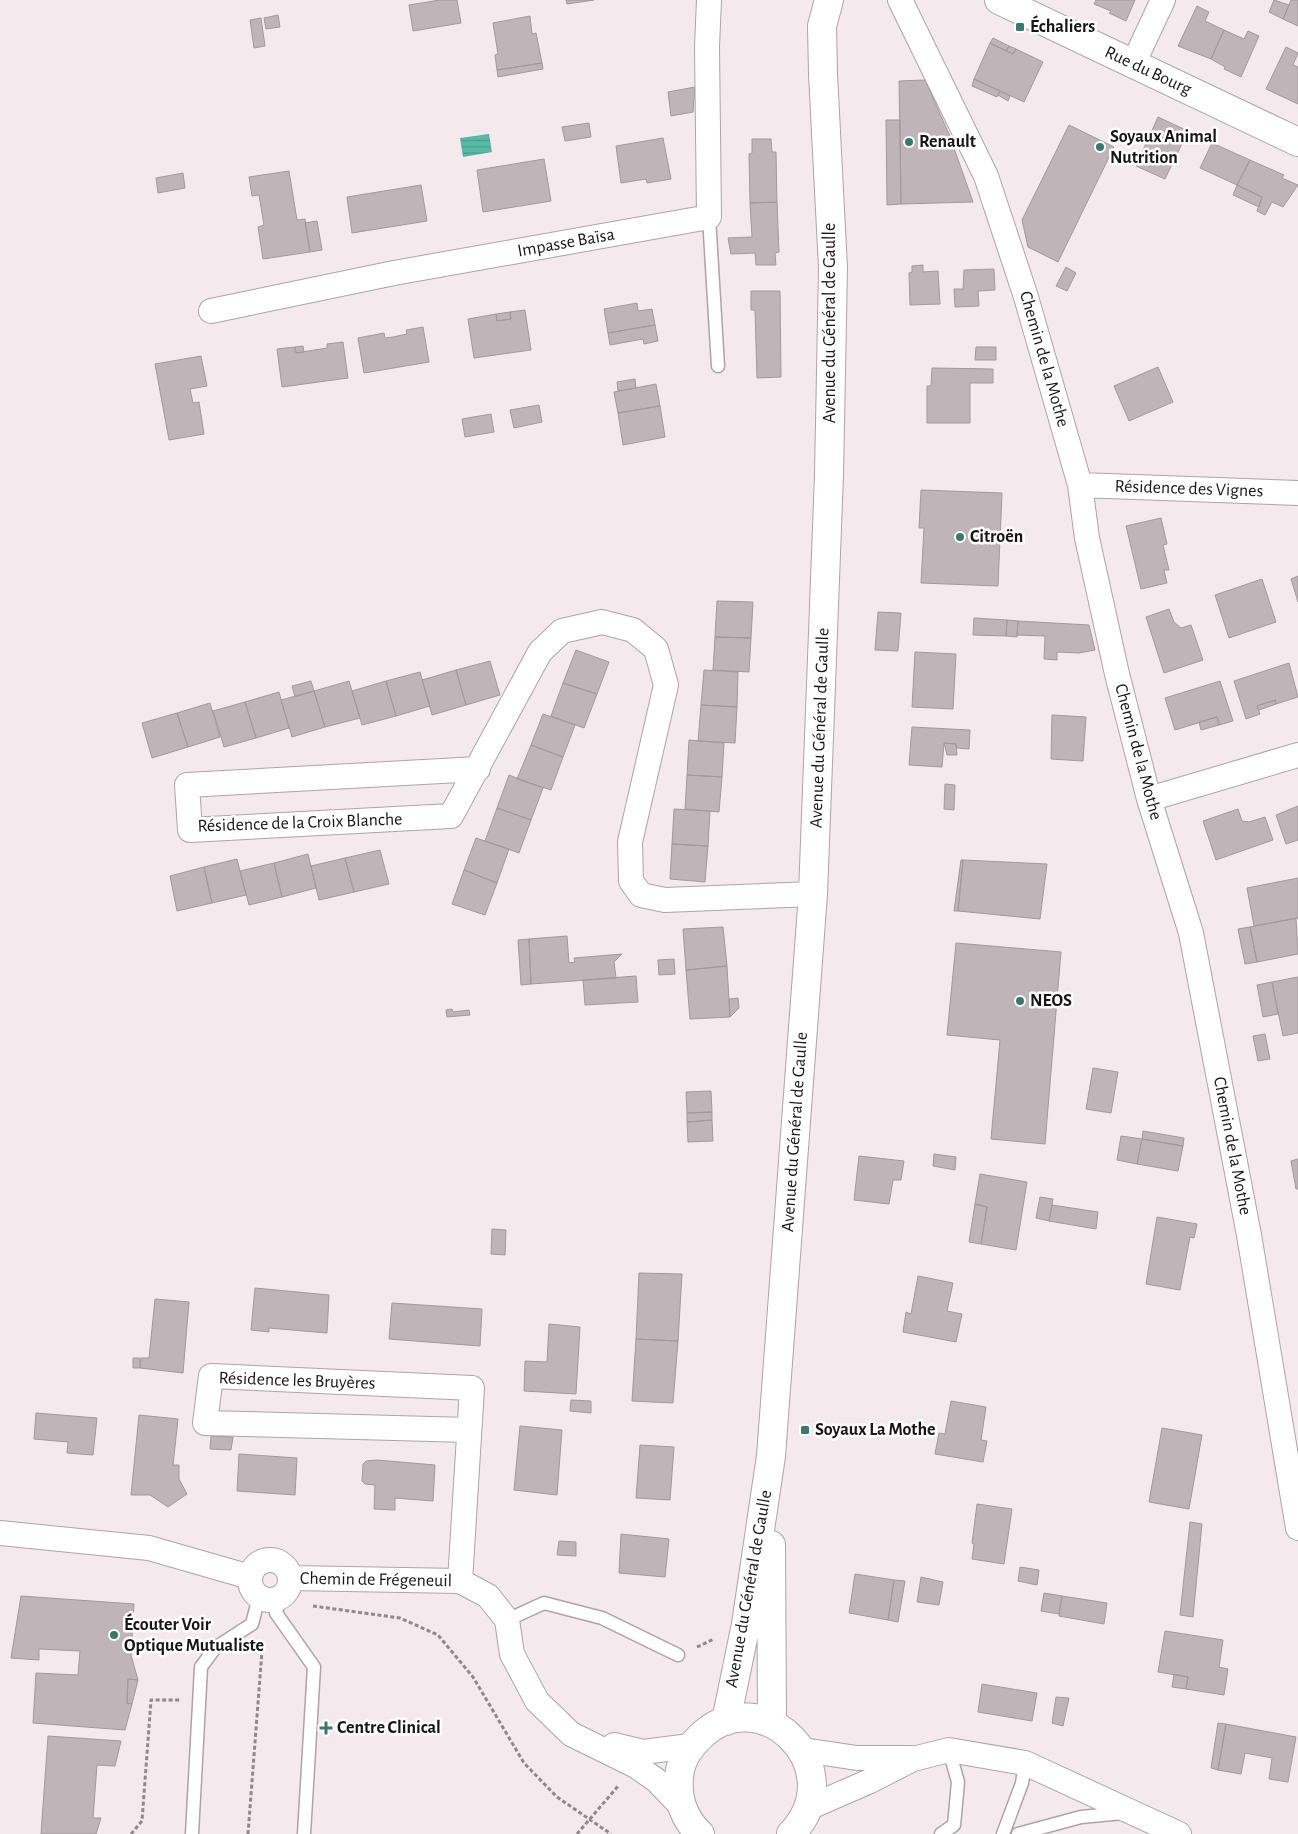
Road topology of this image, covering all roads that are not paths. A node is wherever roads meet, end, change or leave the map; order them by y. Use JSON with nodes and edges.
{"nodes":[{"id":1,"x":708,"y":0,"type":"edge"},
{"id":2,"x":828,"y":0,"type":"edge"},
{"id":3,"x":900,"y":0,"type":"edge"},
{"id":4,"x":999,"y":0,"type":"edge"},
{"id":5,"x":1163,"y":0,"type":"edge"},
{"id":6,"x":1133,"y":64,"type":"junction"},
{"id":7,"x":1298,"y":142,"type":"edge"},
{"id":8,"x":709,"y":217,"type":"junction"},
{"id":9,"x":211,"y":311,"type":"dead end"},
{"id":10,"x":718,"y":366,"type":"dead end"},
{"id":11,"x":1080,"y":485,"type":"junction"},
{"id":12,"x":1298,"y":493,"type":"edge"},
{"id":13,"x":1298,"y":755,"type":"edge"},
{"id":14,"x":478,"y":769,"type":"junction"},
{"id":15,"x":1149,"y":799,"type":"junction"},
{"id":16,"x":813,"y":894,"type":"junction"},
{"id":17,"x":469,"y":1430,"type":"junction"},
{"id":18,"x":771,"y":1456,"type":"junction"},
{"id":19,"x":1298,"y":1528,"type":"edge"},
{"id":20,"x":0,"y":1533,"type":"edge"},
{"id":21,"x":460,"y":1581,"type":"junction"},
{"id":22,"x":271,"y":1592,"type":"junction"},
{"id":23,"x":507,"y":1620,"type":"junction"},
{"id":24,"x":678,"y":1656,"type":"dead end"},
{"id":25,"x":726,"y":1721,"type":"junction"},
{"id":26,"x":772,"y":1723,"type":"junction"},
{"id":27,"x":571,"y":1734,"type":"junction"},
{"id":28,"x":690,"y":1746,"type":"junction"},
{"id":29,"x":802,"y":1750,"type":"junction"},
{"id":30,"x":949,"y":1750,"type":"junction"},
{"id":31,"x":913,"y":1758,"type":"junction"},
{"id":32,"x":1025,"y":1762,"type":"junction"},
{"id":33,"x":682,"y":1807,"type":"junction"},
{"id":34,"x":808,"y":1808,"type":"junction"},
{"id":35,"x":1129,"y":1812,"type":"junction"},
{"id":36,"x":192,"y":1834,"type":"edge"},
{"id":37,"x":304,"y":1834,"type":"edge"},
{"id":38,"x":700,"y":1834,"type":"edge"},
{"id":39,"x":791,"y":1834,"type":"edge"},
{"id":40,"x":941,"y":1834,"type":"edge"},
{"id":41,"x":1003,"y":1834,"type":"edge"},
{"id":42,"x":1018,"y":1834,"type":"edge"},
{"id":43,"x":1179,"y":1834,"type":"edge"}],
"edges":[{"from":1,"to":8,"type":"street"},
{"from":2,"to":16,"type":"main road","name":"Avenue du Général de Gaulle"},
{"from":3,"to":11,"type":"street","name":"Chemin de la Mothe"},
{"from":4,"to":6,"type":"main road","name":"Rue du Bourg"},
{"from":5,"to":6,"type":"street"},
{"from":6,"to":7,"type":"main road","name":"Rue du Bourg"},
{"from":8,"to":9,"type":"street","name":"Impasse Baïsa"},
{"from":8,"to":10,"type":"lane"},
{"from":11,"to":12,"type":"street","name":"Résidence des Vignes"},
{"from":11,"to":15,"type":"street","name":"Chemin de la Mothe"},
{"from":13,"to":15,"type":"street"},
{"from":14,"to":14,"type":"street","name":"Résidence de la Croix Blanche"},
{"from":14,"to":16,"type":"street","name":"Résidence de la Croix Blanche"},
{"from":15,"to":19,"type":"street","name":"Chemin de la Mothe"},
{"from":16,"to":18,"type":"main road","name":"Avenue du Général de Gaulle"},
{"from":17,"to":17,"type":"street","name":"Résidence les Bruyères"},
{"from":17,"to":21,"type":"street","name":"Résidence les Bruyères"},
{"from":18,"to":25,"type":"main road","name":"Avenue du Général de Gaulle"},
{"from":18,"to":26,"type":"main road","name":"Avenue du Général de Gaulle"},
{"from":20,"to":22,"type":"street","name":"Chemin de Frégeneuil"},
{"from":21,"to":22,"type":"street","name":"Chemin de Frégeneuil"},
{"from":21,"to":23,"type":"street","name":"Chemin de Frégeneuil"},
{"from":22,"to":36,"type":"lane"},
{"from":22,"to":37,"type":"lane"},
{"from":23,"to":24,"type":"lane"},
{"from":23,"to":27,"type":"street"},
{"from":25,"to":26,"type":"main road"},
{"from":25,"to":28,"type":"main road"},
{"from":26,"to":29,"type":"main road"},
{"from":27,"to":28,"type":"street"},
{"from":27,"to":33,"type":"street"},
{"from":28,"to":33,"type":"main road"},
{"from":29,"to":31,"type":"street"},
{"from":29,"to":34,"type":"main road"},
{"from":30,"to":31,"type":"street"},
{"from":30,"to":32,"type":"street"},
{"from":30,"to":40,"type":"lane"},
{"from":31,"to":34,"type":"street"},
{"from":32,"to":35,"type":"street"},
{"from":32,"to":41,"type":"lane"},
{"from":33,"to":38,"type":"main road"},
{"from":34,"to":39,"type":"main road"},
{"from":35,"to":42,"type":"lane"},
{"from":35,"to":43,"type":"street"}]}
